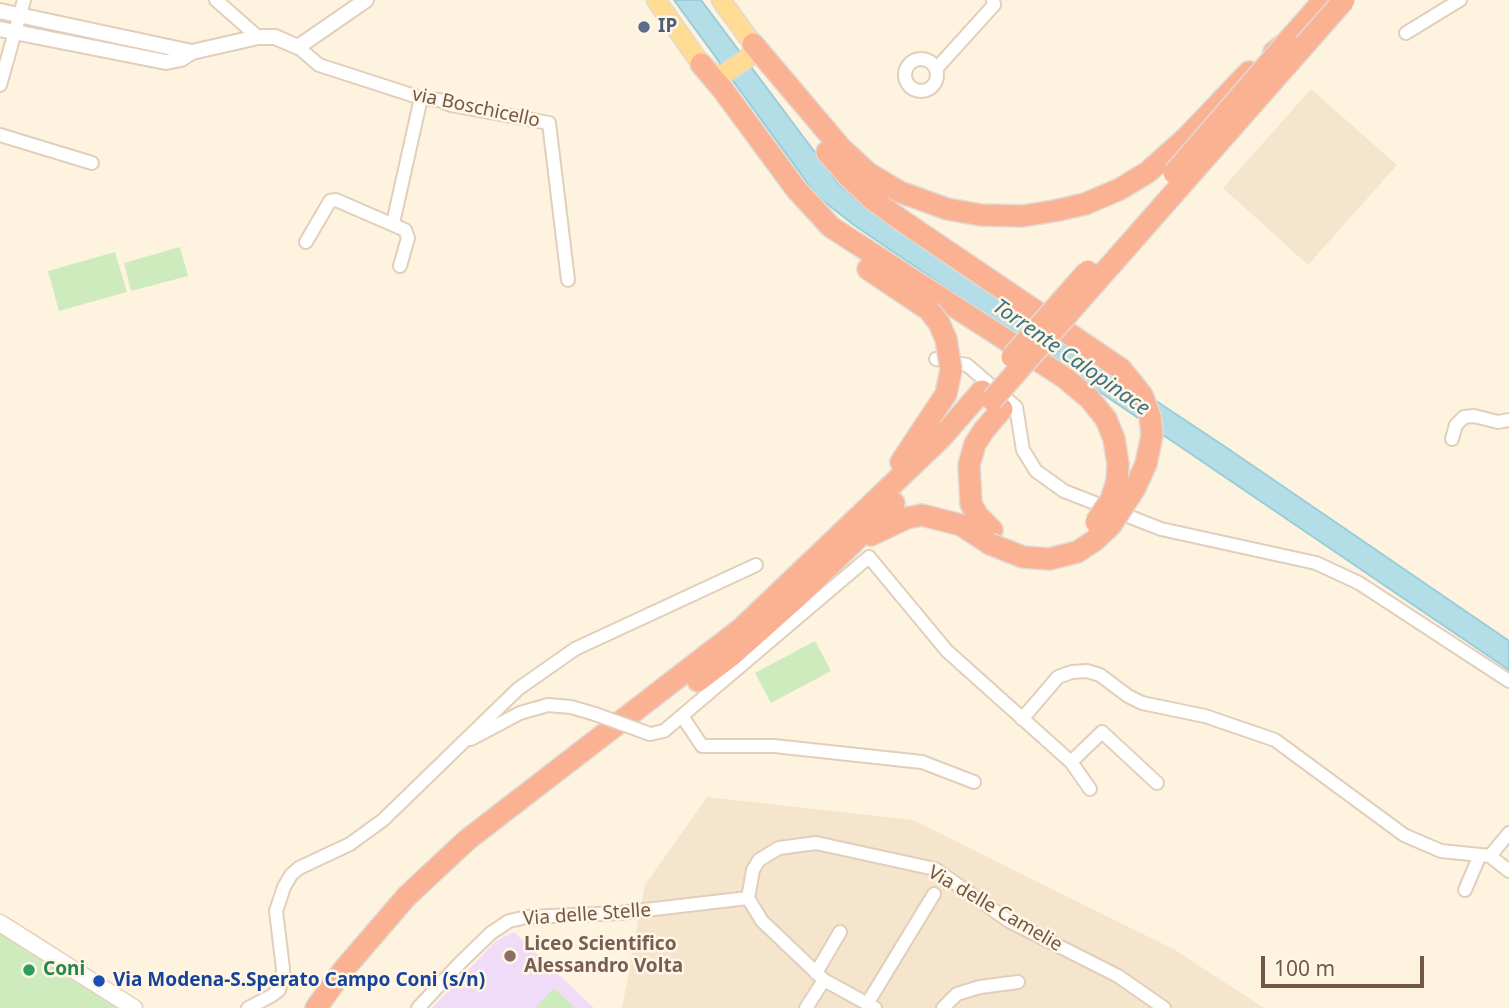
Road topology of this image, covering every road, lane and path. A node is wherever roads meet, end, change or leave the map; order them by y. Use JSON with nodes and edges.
{"nodes":[{"id":1,"x":24,"y":0,"type":"edge"},
{"id":2,"x":216,"y":0,"type":"edge"},
{"id":3,"x":366,"y":0,"type":"edge"},
{"id":4,"x":656,"y":0,"type":"edge"},
{"id":5,"x":721,"y":0,"type":"edge"},
{"id":6,"x":993,"y":0,"type":"edge"},
{"id":7,"x":1324,"y":0,"type":"edge"},
{"id":8,"x":1344,"y":0,"type":"edge"},
{"id":9,"x":1460,"y":0,"type":"edge"},
{"id":10,"x":0,"y":11,"type":"edge"},
{"id":11,"x":20,"y":15,"type":"junction"},
{"id":12,"x":7,"y":31,"type":"edge"},
{"id":13,"x":1406,"y":33,"type":"dead end"},
{"id":14,"x":258,"y":37,"type":"junction"},
{"id":15,"x":1287,"y":42,"type":"junction"},
{"id":16,"x":298,"y":47,"type":"junction"},
{"id":17,"x":751,"y":50,"type":"junction"},
{"id":18,"x":192,"y":52,"type":"junction"},
{"id":19,"x":701,"y":64,"type":"junction"},
{"id":20,"x":936,"y":69,"type":"dead end"},
{"id":21,"x":0,"y":85,"type":"edge"},
{"id":22,"x":421,"y":99,"type":"junction"},
{"id":23,"x":0,"y":135,"type":"edge"},
{"id":24,"x":92,"y":163,"type":"dead end"},
{"id":25,"x":393,"y":223,"type":"junction"},
{"id":26,"x":306,"y":242,"type":"dead end"},
{"id":27,"x":400,"y":266,"type":"dead end"},
{"id":28,"x":568,"y":280,"type":"dead end"},
{"id":29,"x":944,"y":364,"type":"junction"},
{"id":30,"x":992,"y":400,"type":"junction"},
{"id":31,"x":1509,"y":420,"type":"edge"},
{"id":32,"x":1452,"y":439,"type":"dead end"},
{"id":33,"x":991,"y":537,"type":"junction"},
{"id":34,"x":847,"y":540,"type":"junction"},
{"id":35,"x":756,"y":565,"type":"dead end"},
{"id":36,"x":1509,"y":681,"type":"edge"},
{"id":37,"x":682,"y":716,"type":"junction"},
{"id":38,"x":1022,"y":719,"type":"junction"},
{"id":39,"x":461,"y":743,"type":"junction"},
{"id":40,"x":1071,"y":762,"type":"junction"},
{"id":41,"x":974,"y":782,"type":"dead end"},
{"id":42,"x":1157,"y":783,"type":"dead end"},
{"id":43,"x":1090,"y":789,"type":"dead end"},
{"id":44,"x":1509,"y":833,"type":"edge"},
{"id":45,"x":1485,"y":856,"type":"junction"},
{"id":46,"x":1509,"y":871,"type":"edge"},
{"id":47,"x":1465,"y":890,"type":"dead end"},
{"id":48,"x":934,"y":894,"type":"dead end"},
{"id":49,"x":748,"y":898,"type":"junction"},
{"id":50,"x":0,"y":923,"type":"edge"},
{"id":51,"x":840,"y":932,"type":"dead end"},
{"id":52,"x":820,"y":976,"type":"junction"},
{"id":53,"x":1018,"y":982,"type":"dead end"},
{"id":54,"x":871,"y":1006,"type":"edge"},
{"id":55,"x":134,"y":1008,"type":"edge"},
{"id":56,"x":248,"y":1008,"type":"edge"},
{"id":57,"x":316,"y":1008,"type":"edge"},
{"id":58,"x":333,"y":1008,"type":"edge"},
{"id":59,"x":418,"y":1008,"type":"edge"},
{"id":60,"x":806,"y":1008,"type":"edge"},
{"id":61,"x":943,"y":1008,"type":"edge"},
{"id":62,"x":1164,"y":1008,"type":"edge"}],
"edges":[{"from":1,"to":11,"type":"street"},
{"from":2,"to":14,"type":"street"},
{"from":3,"to":16,"type":"street"},
{"from":4,"to":19,"type":"main road"},
{"from":5,"to":17,"type":"main road"},
{"from":6,"to":20,"type":"street"},
{"from":7,"to":15,"type":"highway"},
{"from":8,"to":30,"type":"highway","bridge":true},
{"from":9,"to":13,"type":"street"},
{"from":10,"to":11,"type":"street"},
{"from":11,"to":12,"type":"street"},
{"from":11,"to":18,"type":"street"},
{"from":12,"to":18,"type":"street"},
{"from":12,"to":21,"type":"street"},
{"from":14,"to":16,"type":"street"},
{"from":14,"to":18,"type":"street"},
{"from":15,"to":17,"type":"highway","bridge":true},
{"from":15,"to":30,"type":"highway","bridge":true},
{"from":16,"to":22,"type":"street","name":"via Boschicello"},
{"from":17,"to":19,"type":"main road"},
{"from":17,"to":33,"type":"highway","bridge":true},
{"from":19,"to":29,"type":"highway","bridge":true},
{"from":19,"to":33,"type":"highway","bridge":true},
{"from":22,"to":25,"type":"street"},
{"from":22,"to":28,"type":"street","name":"via Boschicello"},
{"from":23,"to":24,"type":"street"},
{"from":25,"to":26,"type":"street"},
{"from":25,"to":27,"type":"street"},
{"from":29,"to":34,"type":"highway"},
{"from":29,"to":36,"type":"street"},
{"from":30,"to":33,"type":"highway"},
{"from":30,"to":34,"type":"highway"},
{"from":31,"to":32,"type":"street"},
{"from":33,"to":34,"type":"highway"},
{"from":34,"to":57,"type":"highway"},
{"from":34,"to":58,"type":"highway"},
{"from":35,"to":39,"type":"street"},
{"from":37,"to":38,"type":"street"},
{"from":37,"to":39,"type":"street","bridge":true},
{"from":37,"to":41,"type":"street"},
{"from":38,"to":40,"type":"street"},
{"from":38,"to":45,"type":"street"},
{"from":39,"to":56,"type":"street"},
{"from":40,"to":42,"type":"street"},
{"from":40,"to":43,"type":"street"},
{"from":44,"to":45,"type":"street"},
{"from":45,"to":46,"type":"street"},
{"from":45,"to":47,"type":"street"},
{"from":48,"to":54,"type":"street"},
{"from":49,"to":52,"type":"street"},
{"from":49,"to":59,"type":"street","name":"Via delle Stelle"},
{"from":49,"to":62,"type":"street","name":"Via delle Camelie"},
{"from":50,"to":55,"type":"main road"},
{"from":51,"to":52,"type":"street"},
{"from":52,"to":54,"type":"street"},
{"from":52,"to":60,"type":"street"},
{"from":53,"to":61,"type":"street"}]}
